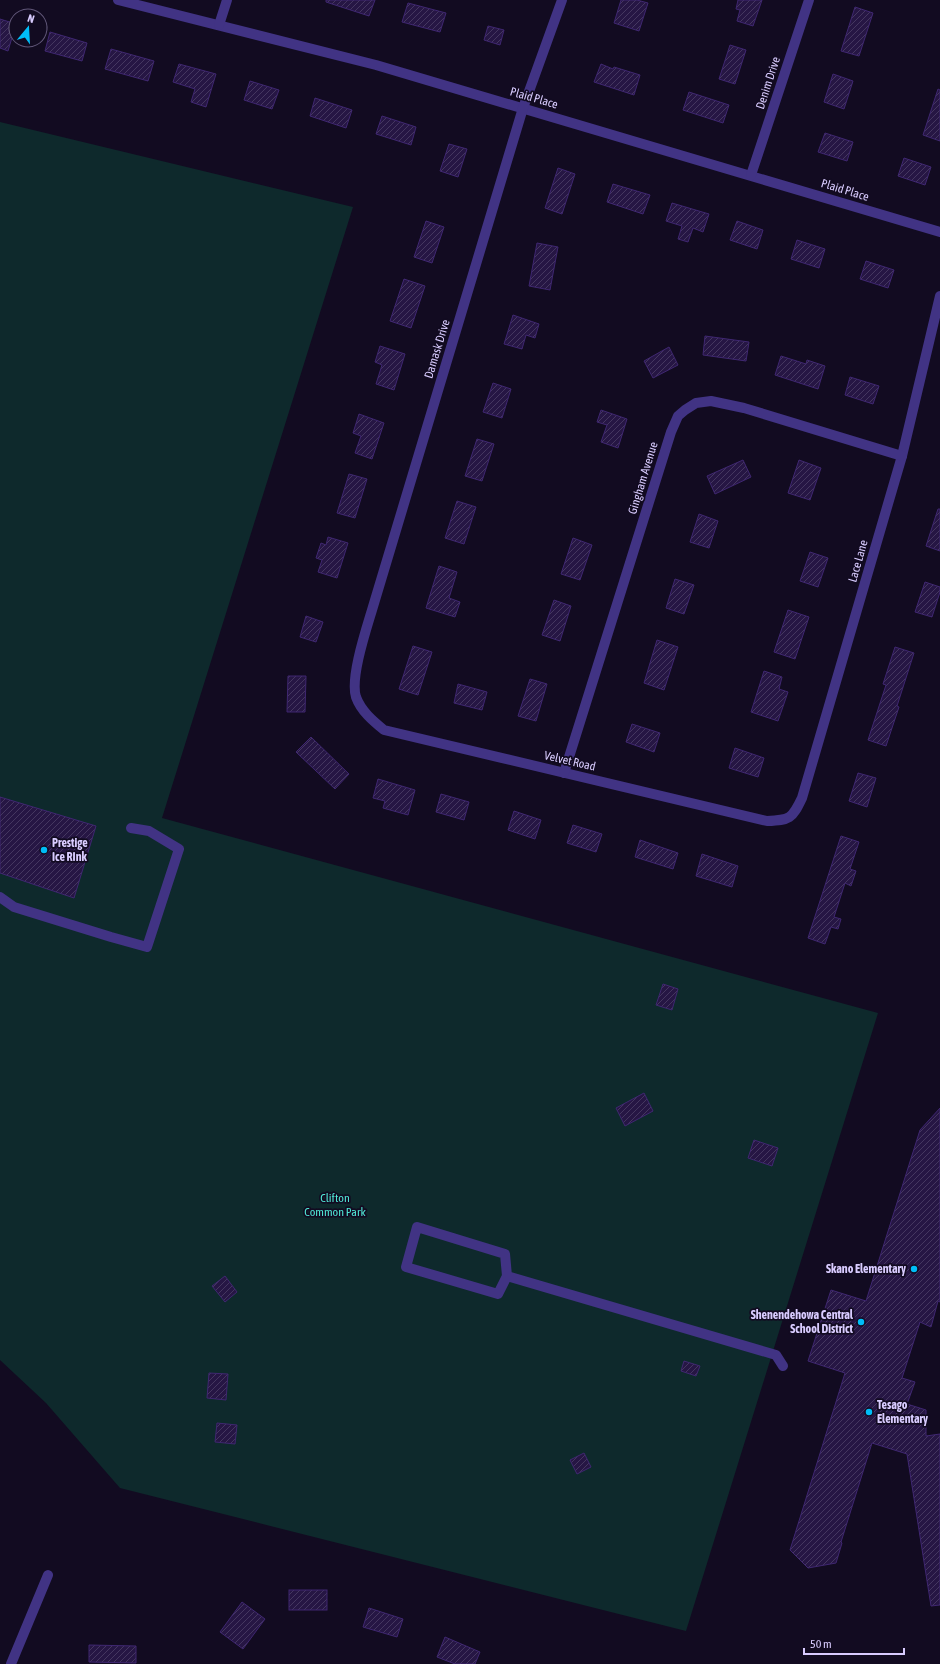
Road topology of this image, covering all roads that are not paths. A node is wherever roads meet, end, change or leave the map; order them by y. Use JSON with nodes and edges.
{"nodes":[{"id":1,"x":118,"y":0,"type":"edge"},
{"id":2,"x":227,"y":0,"type":"edge"},
{"id":3,"x":562,"y":0,"type":"edge"},
{"id":4,"x":809,"y":0,"type":"edge"},
{"id":5,"x":219,"y":25,"type":"junction"},
{"id":6,"x":523,"y":108,"type":"junction"},
{"id":7,"x":751,"y":175,"type":"junction"},
{"id":8,"x":940,"y":232,"type":"edge"},
{"id":9,"x":940,"y":296,"type":"edge"},
{"id":10,"x":902,"y":456,"type":"junction"},
{"id":11,"x":362,"y":709,"type":"joint"},
{"id":12,"x":564,"y":773,"type":"junction"},
{"id":13,"x":780,"y":821,"type":"joint"},
{"id":14,"x":131,"y":828,"type":"dead end"},
{"id":15,"x":0,"y":897,"type":"edge"},
{"id":16,"x":507,"y":1276,"type":"junction"},
{"id":17,"x":783,"y":1366,"type":"dead end"},
{"id":18,"x":48,"y":1575,"type":"dead end"},
{"id":19,"x":11,"y":1664,"type":"edge"}],
"edges":[{"from":1,"to":5,"type":"street","name":"Plaid Place"},
{"from":2,"to":5,"type":"street"},
{"from":3,"to":6,"type":"street","name":"Damask Drive"},
{"from":4,"to":7,"type":"street","name":"Denim Drive"},
{"from":5,"to":6,"type":"street","name":"Plaid Place"},
{"from":6,"to":7,"type":"street","name":"Plaid Place"},
{"from":6,"to":11,"type":"street","name":"Damask Drive"},
{"from":7,"to":8,"type":"street","name":"Plaid Place"},
{"from":9,"to":10,"type":"street","name":"Lace Lane"},
{"from":10,"to":12,"type":"street","name":"Gingham Avenue"},
{"from":10,"to":13,"type":"street","name":"Lace Lane"},
{"from":11,"to":12,"type":"street","name":"Velvet Road"},
{"from":12,"to":13,"type":"street","name":"Velvet Road"},
{"from":14,"to":15,"type":"street"},
{"from":16,"to":16,"type":"street"},
{"from":16,"to":17,"type":"street"},
{"from":18,"to":19,"type":"street"}]}
